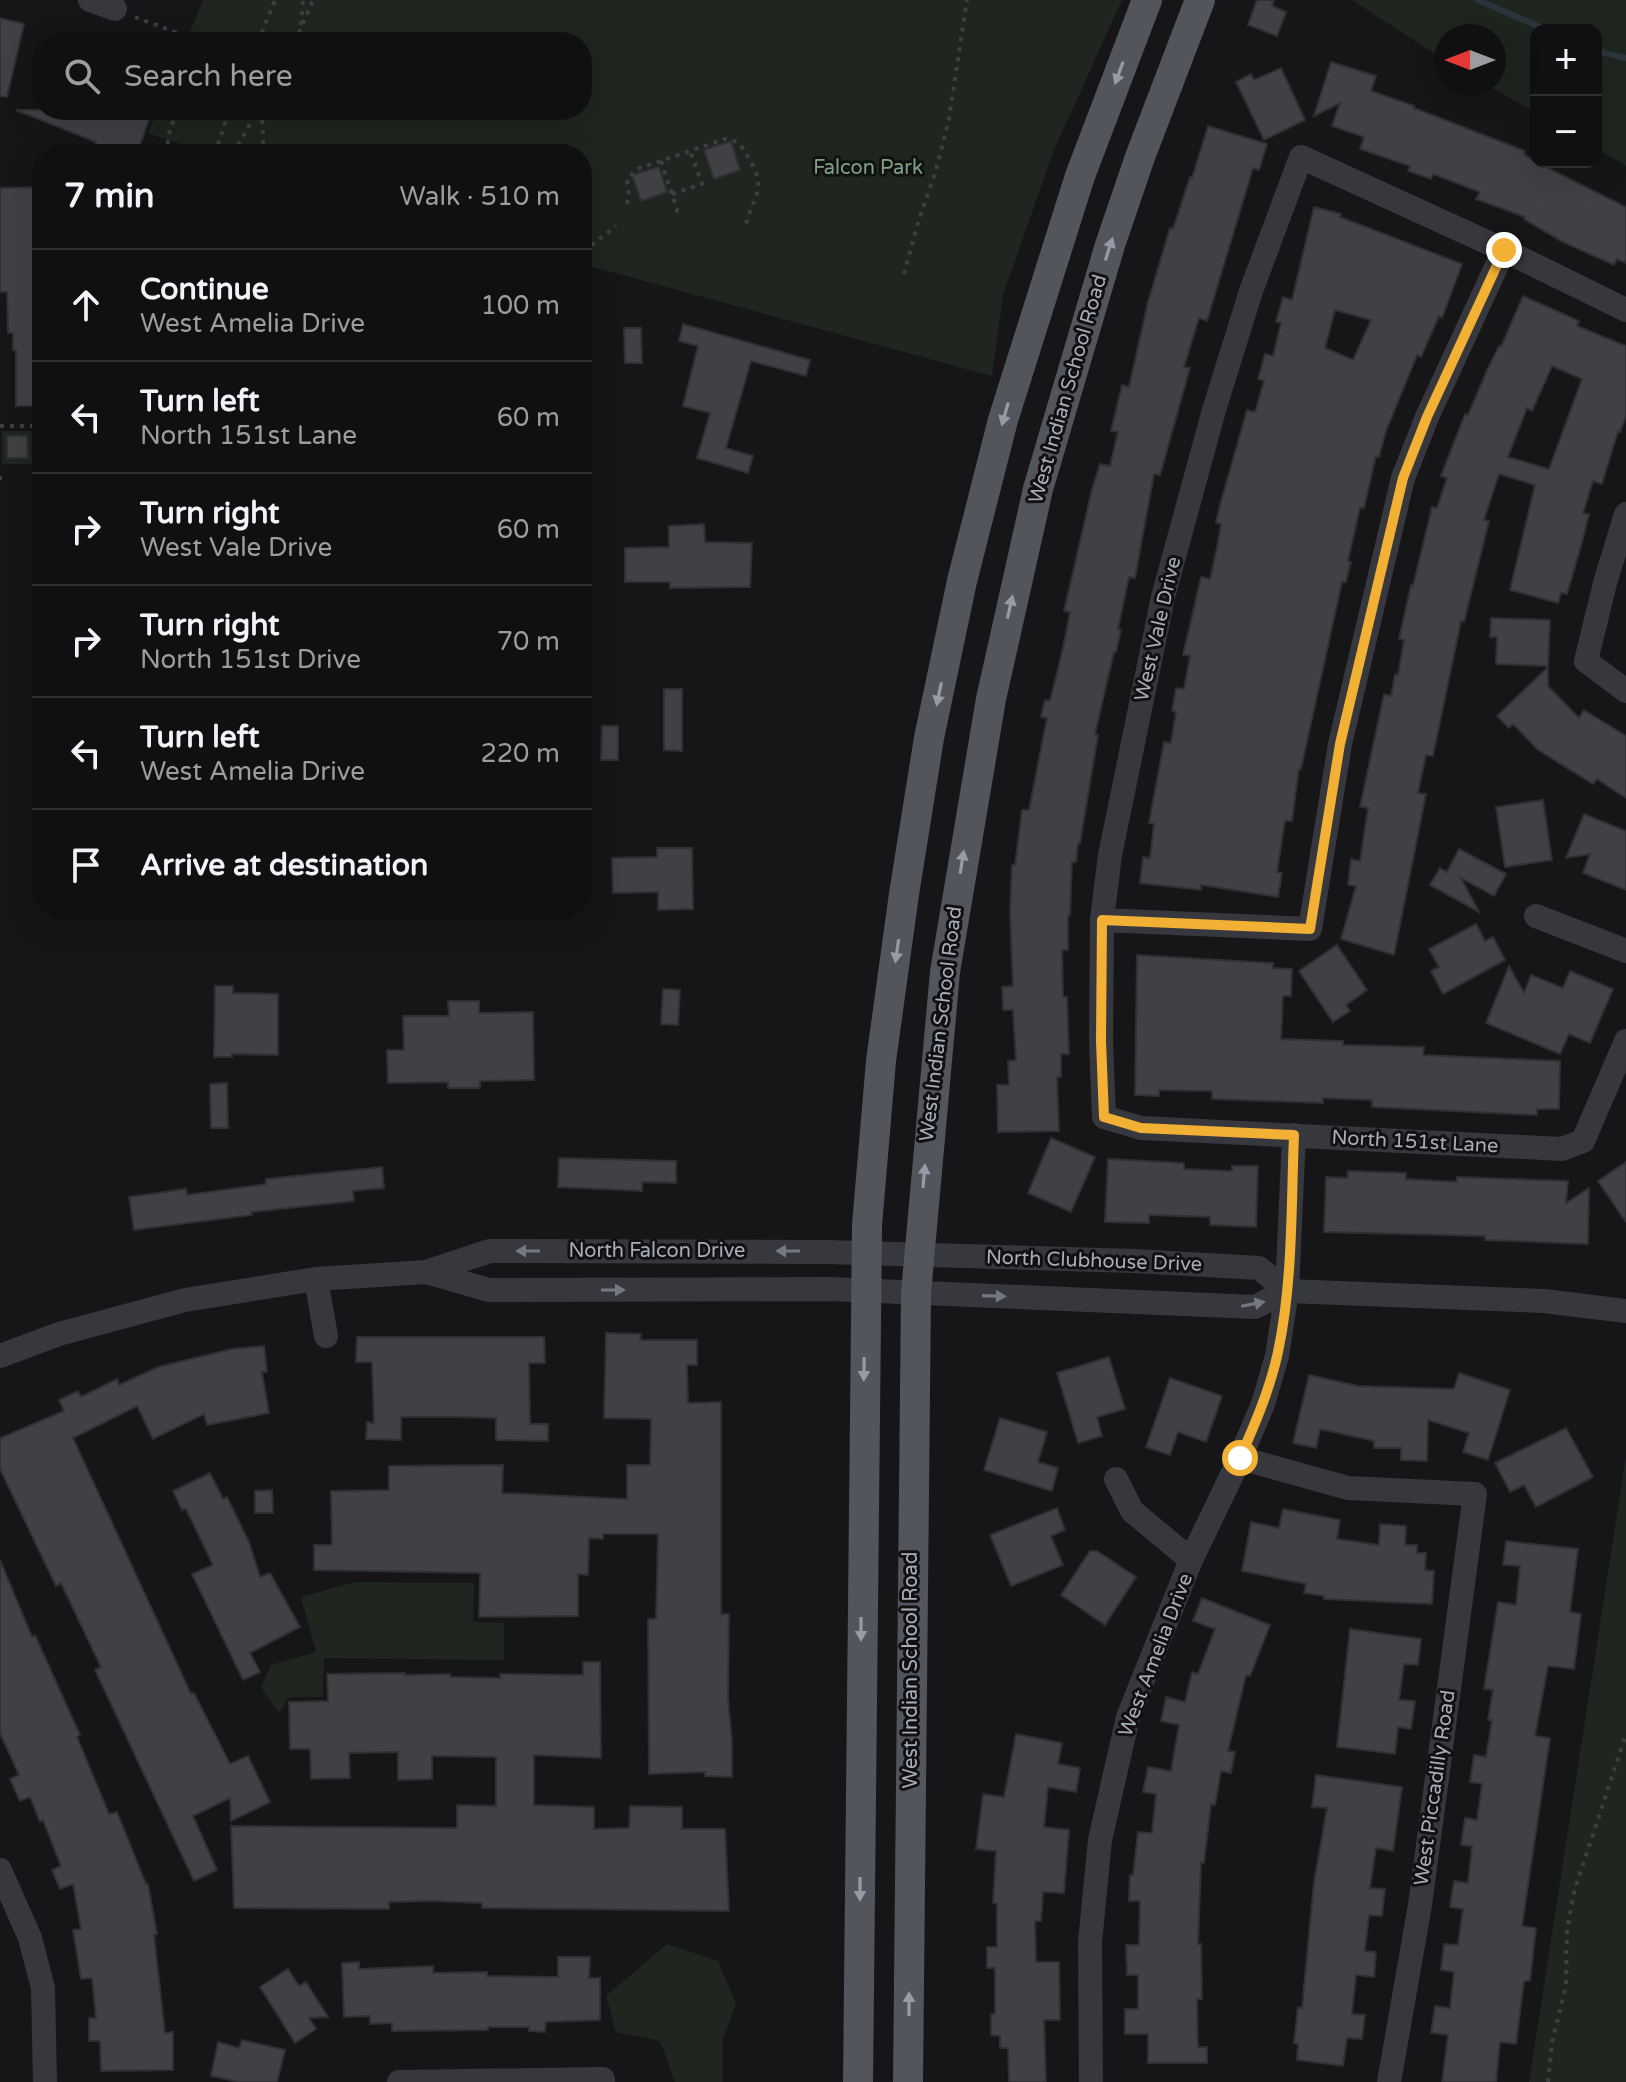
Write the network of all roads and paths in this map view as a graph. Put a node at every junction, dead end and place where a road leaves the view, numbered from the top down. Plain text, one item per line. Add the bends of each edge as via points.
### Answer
1 (90, 0) edge
2 (275, 0) edge
3 (303, 0) edge
4 (313, 0) edge
5 (967, 0) edge
6 (1147, 0) edge
7 (1200, 0) edge
8 (115, 9) joint
9 (301, 27) junction
10 (175, 32) edge
11 (262, 32) edge
12 (299, 32) edge
13 (174, 120) edge
14 (226, 120) edge
15 (252, 120) edge
16 (262, 120) edge
17 (168, 144) edge
18 (218, 144) edge
19 (239, 144) edge
20 (264, 144) edge
21 (690, 151) junction
22 (661, 161) junction
23 (672, 194) junction
24 (627, 204) dead end
25 (677, 218) dead end
26 (616, 226) dead end
27 (745, 229) dead end
28 (592, 245) edge
29 (1504, 250) junction
30 (904, 274) dead end
31 (1626, 310) edge
32 (0, 426) edge
33 (32, 426) edge
34 (0, 476) edge
35 (0, 484) edge
36 (1626, 514) edge
37 (1626, 691) edge
38 (1536, 916) dead end
39 (1102, 920) junction
40 (1626, 951) edge
41 (1626, 1041) edge
42 (1104, 1117) joint
43 (1294, 1135) junction
44 (892, 1254) junction
45 (1099, 1260) junction
46 (426, 1272) junction
47 (316, 1279) junction
48 (1287, 1291) junction
49 (890, 1292) junction
50 (1097, 1299) junction
51 (1626, 1311) edge
52 (326, 1336) dead end
53 (0, 1356) edge
54 (1240, 1458) junction
55 (1116, 1479) dead end
56 (1191, 1560) junction
57 (1626, 1734) edge
58 (0, 1870) edge
59 (603, 2081) edge
60 (45, 2082) edge
61 (399, 2082) edge
62 (858, 2082) edge
63 (908, 2082) edge
64 (1091, 2082) edge
65 (1389, 2082) edge
66 (1548, 2082) edge

1 - 8 street
2 - 11 path
3 - 9 path
4 - 9 path
5 - 30 path via 949,119
6 -> 44 main road, West Indian School Road via 1080,176 1003,420 929,738 881,1061
44 -> 7 main road, West Indian School Road via 1007,616 1038,489 1110,245
8 - 10 path
9 - 12 path
13 - 17 path
14 - 18 path
15 - 19 path
16 - 20 path
21 - 22 path
21 - 23 path via 702,184
21 - 27 path via 725,139 740,143 760,182
22 - 23 path
22 - 24 path via 631,174
23 - 25 path
26 - 28 path
29 - 31 street
29 - 39 street via 1403,478 1340,744 1310,929
29 - 39 street, West Vale Drive via 1301,157 1227,366 1163,597 1110,855
32 - 33 path
34 - 35 path
36 - 37 street via 1586,661
38 - 40 street
39 - 42 street, West Vale Drive
41 - 43 street, North 151st Lane via 1583,1141 1562,1149
42 - 43 street, North 151st Lane via 1141,1128
43 - 48 street, West Amelia Drive
44 - 45 street, North Clubhouse Drive
44 -> 46 street, North Falcon Drive via 490,1251
44 - 49 main road, West Indian School Road
44 - 49 main road, West Indian School Road
45 - 48 street, North Clubhouse Drive via 1259,1268
45 - 50 street
46 - 47 street, North Falcon Drive
46 -> 49 street, North Falcon Drive via 489,1290
47 - 52 street
47 - 53 street, North Falcon Drive via 185,1300
50 -> 48 street, North Clubhouse Drive via 1255,1307
48 - 51 street, North Clubhouse Drive via 1544,1301
48 - 54 street, West Amelia Drive via 1277,1356
49 -> 50 street, North Clubhouse Drive
49 -> 62 main road, West Indian School Road
63 -> 49 main road, West Indian School Road
54 - 56 street, West Amelia Drive
54 - 65 street, West Piccadilly Road via 1348,1488 1475,1494 1420,1905
55 - 56 street, West Amelia Drive via 1132,1511
56 - 64 street, West Amelia Drive via 1128,1717 1100,1840 1090,1942
57 - 66 path via 1574,1892 1566,1986
58 - 60 street via 30,1938 43,1988
59 - 61 street

